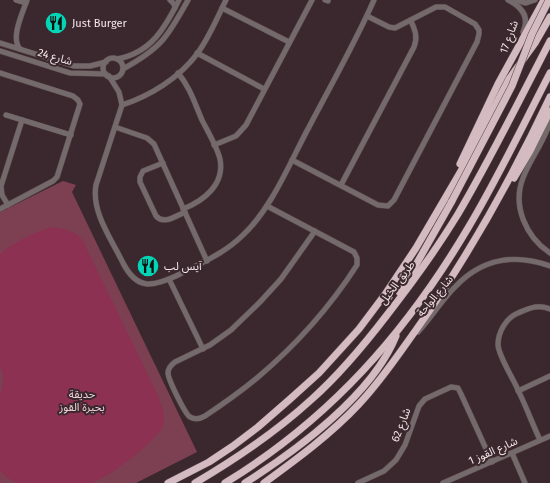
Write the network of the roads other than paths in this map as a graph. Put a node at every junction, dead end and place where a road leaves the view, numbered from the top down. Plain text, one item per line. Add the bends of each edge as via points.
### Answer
1 (16, 0) edge
2 (170, 0) edge
3 (179, 0) edge
4 (188, 0) edge
5 (226, 0) edge
6 (312, 0) edge
7 (374, 0) edge
8 (508, 0) edge
9 (515, 0) edge
10 (535, 0) edge
11 (544, 0) edge
12 (549, 0) edge
13 (26, 2) edge
14 (175, 8) junction
15 (222, 8) junction
16 (367, 16) junction
17 (550, 17) edge
18 (411, 20) junction
19 (16, 35) junction
20 (550, 41) edge
21 (289, 42) junction
22 (3, 44) edge
23 (20, 49) junction
24 (0, 51) edge
25 (197, 53) junction
26 (117, 59) junction
27 (106, 62) junction
28 (509, 65) junction
29 (122, 72) junction
30 (0, 73) edge
31 (178, 73) junction
32 (550, 73) edge
33 (107, 75) junction
34 (264, 89) junction
35 (119, 92) junction
36 (550, 97) edge
37 (122, 104) junction
38 (550, 111) edge
39 (6, 115) dead end
40 (22, 120) junction
41 (550, 122) edge
42 (115, 127) junction
43 (71, 135) junction
44 (214, 145) junction
45 (292, 160) junction
46 (163, 163) junction
47 (3, 171) edge
48 (341, 185) junction
49 (450, 190) junction
50 (495, 203) junction
51 (8, 205) junction
52 (267, 206) junction
53 (0, 209) edge
54 (184, 211) junction
55 (315, 231) junction
56 (550, 253) edge
57 (206, 261) junction
58 (550, 266) edge
59 (169, 279) junction
60 (394, 306) junction
61 (550, 309) edge
62 (398, 329) junction
63 (408, 341) junction
64 (203, 348) junction
65 (550, 376) edge
66 (518, 391) junction
67 (550, 436) edge
68 (540, 440) junction
69 (512, 453) junction
70 (492, 462) junction
71 (168, 483) edge
72 (195, 483) edge
73 (226, 483) edge
74 (245, 483) edge
75 (264, 483) edge
76 (358, 483) edge
77 (444, 483) edge
78 (525, 483) edge

1 - 13 street
2 - 14 street
3 - 14 street
4 - 29 street via 159,46
5 - 15 street
6 - 21 street
7 - 16 street
8 - 28 street, 17 شارع via 522,10 526,23
9 - 10 street via 526,3
11 - 28 highway
12 - 60 highway, bridge via 532,34 512,86
13 - 19 street
14 - 26 street via 160,33 147,47 135,54
15 - 21 street
15 - 25 street
16 - 18 street via 392,28
16 - 45 street
17 - 49 highway via 509,79
18 - 48 street via 416,32 414,47
18 - 48 street via 443,6 475,24 479,30 478,38 393,202 388,206 380,206
19 - 22 street via 13,40
19 - 23 street via 16,44
20 - 60 highway, طريق الخيل via 458,213 429,259
21 - 34 street
22 - 23 street, شارع 24
23 - 27 street, شارع 24 via 74,66
24 - 33 street, شارع 24 via 70,73
25 - 31 street
25 - 34 street
26 - 27 street via 111,58
26 - 29 street via 121,62
27 - 33 street via 104,69
28 - 49 highway via 470,141
29 - 33 street via 115,77
29 - 35 street
30 - 43 street via 77,98 80,106
31 - 37 street via 148,94
31 - 44 street via 187,85
32 - 62 highway via 466,233 430,288
33 - 35 street
34 - 44 street via 242,130
35 - 37 street
36 - 50 highway
37 - 42 street
38 - 50 highway via 523,163
39 - 40 street
40 - 43 street
40 - 47 street
41 - 56 street via 524,176 520,200 523,219 530,234 536,243
42 - 46 street via 151,140
42 - 59 street via 96,184 97,210 134,278 150,284
43 - 51 street via 59,175 55,180
44 - 54 street via 220,159 217,181 204,198
45 - 48 street
45 - 52 street
46 - 54 street
46 - 54 street via 143,171 140,182 159,219 167,220
47 - 51 street via 1,189
49 - 71 highway via 386,293 319,373 274,414 233,446
50 - 63 highway via 457,271
51 - 53 street
52 - 55 street
52 - 57 street via 242,236
54 - 57 street
55 - 64 street via 288,271 260,302 224,335
55 - 64 street via 354,252 357,258 355,268 316,319 276,361 230,399 202,418 194,419 186,412 168,373 175,362
57 - 59 street
58 - 63 street, شارع الواحة via 514,259 478,268 455,287
59 - 64 street
60 - 72 highway, طريق الخيل via 346,364 301,409 263,439
61 - 66 street via 538,306 515,315 507,321 501,334 498,343 500,352
62 - 73 highway via 361,374 324,410 284,443
62 - 74 highway via 387,355 356,394 321,427
63 - 75 highway via 379,381 351,412
65 - 66 street
66 - 68 street
67 - 68 street, شارع القوز 1
68 - 69 street, شارع القوز 1
69 - 70 street, شارع القوز 1
69 - 78 street
70 - 76 street, شارع 62 via 458,388 451,387 428,396 422,402 402,450 392,464 379,474
70 - 77 street, شارع القوز 1

